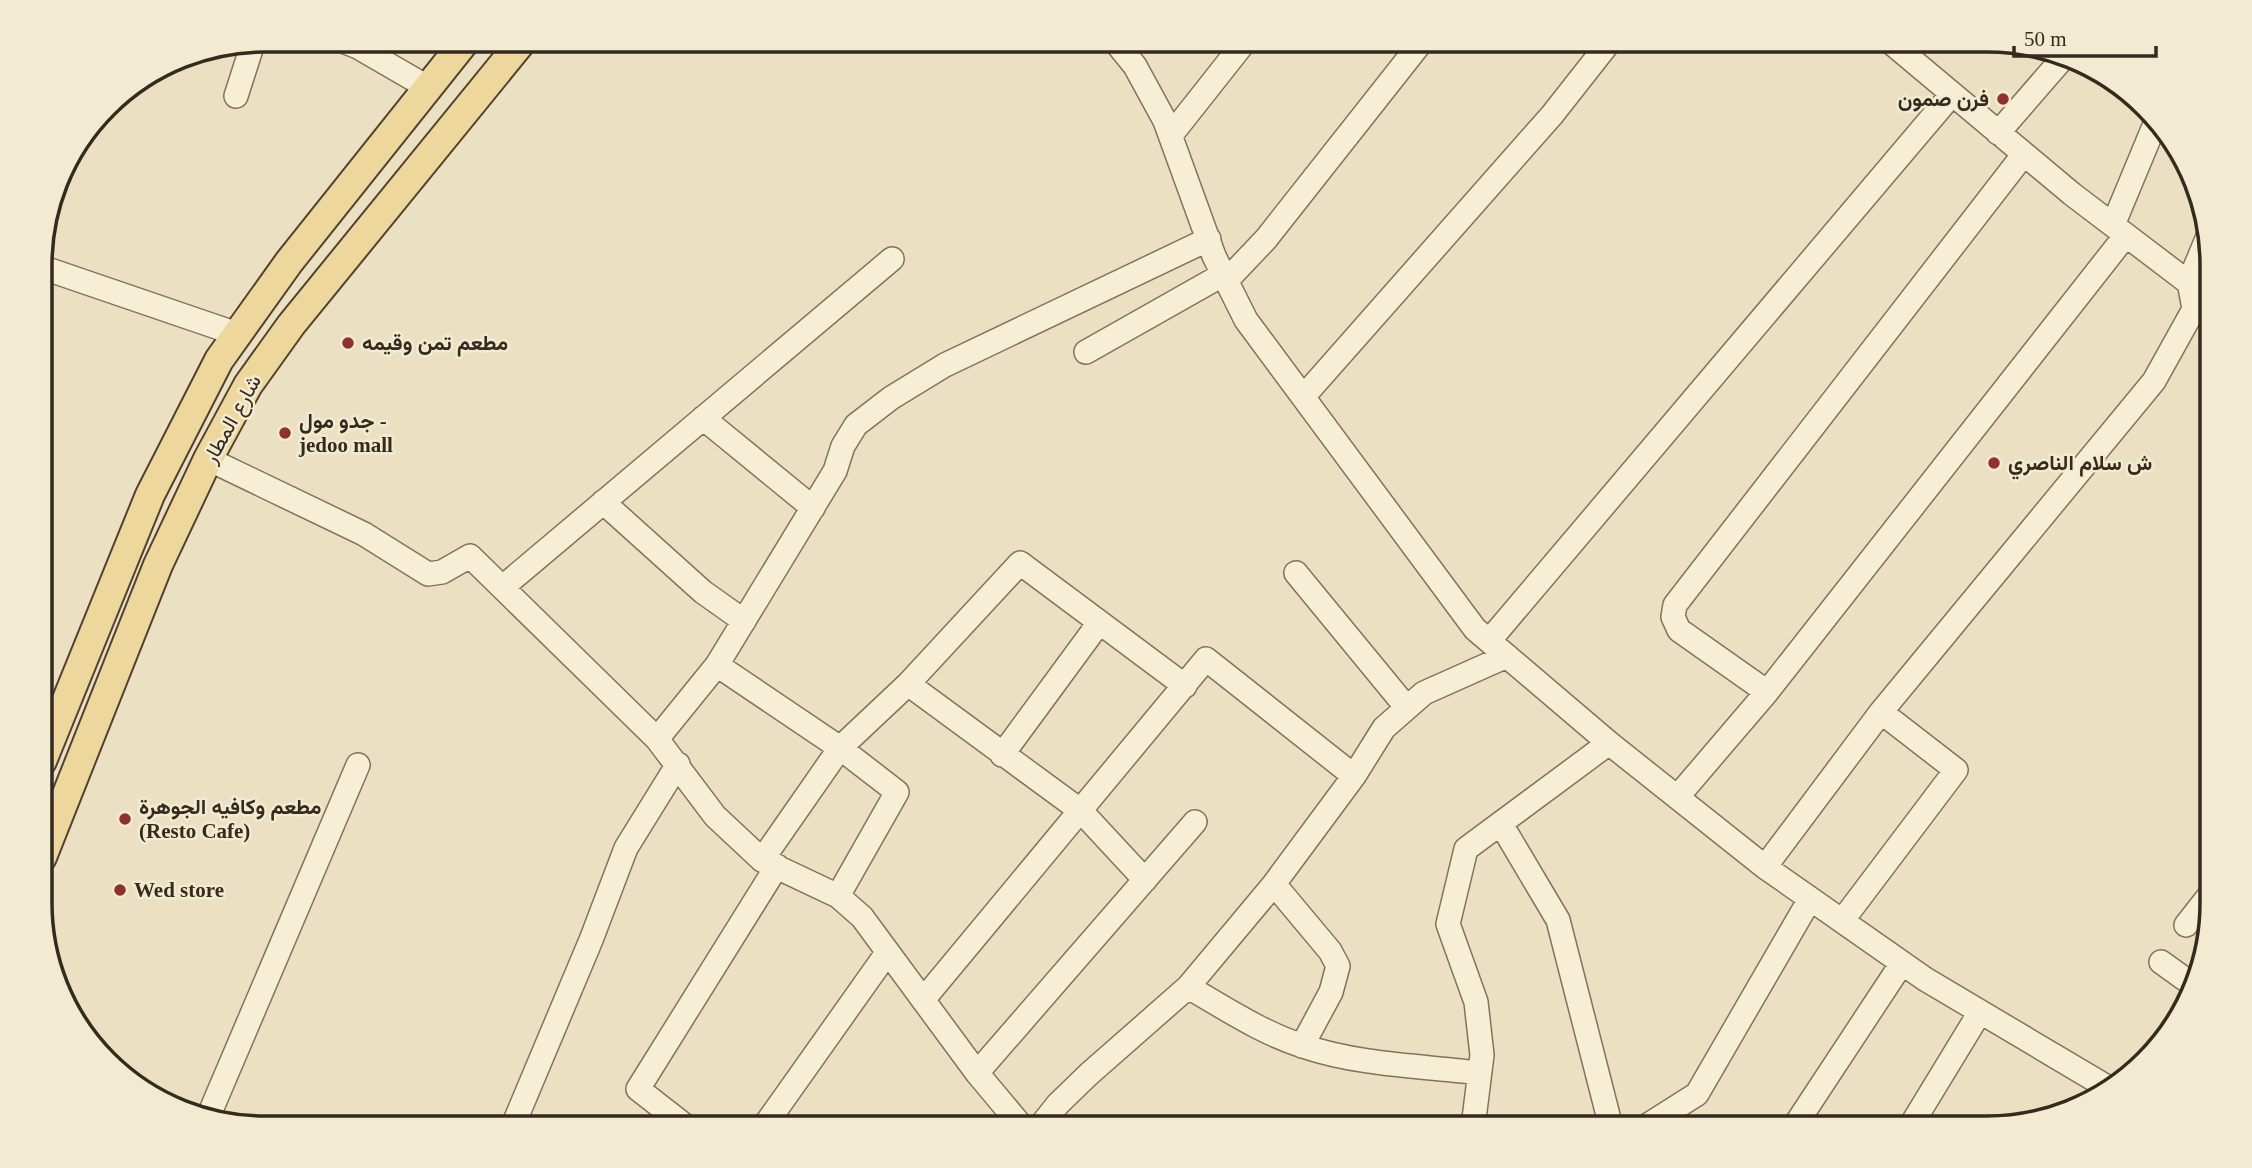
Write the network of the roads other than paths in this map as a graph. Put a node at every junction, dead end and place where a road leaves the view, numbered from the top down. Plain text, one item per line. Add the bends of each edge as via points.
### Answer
1 (367, 52) edge
2 (456, 52) edge
3 (513, 52) edge
4 (1124, 52) edge
5 (1237, 52) edge
6 (1414, 52) edge
7 (1602, 52) edge
8 (1907, 52) edge
9 (250, 53) edge
10 (2057, 65) edge
11 (427, 87) junction
12 (1952, 94) junction
13 (236, 96) dead end
14 (1998, 132) junction
15 (2152, 132) edge
16 (1171, 135) junction
17 (2024, 154) junction
18 (330, 211) junction
19 (2120, 230) junction
20 (363, 236) junction
21 (1209, 239) junction
22 (2199, 257) edge
23 (892, 258) dead end
24 (289, 262) junction
25 (53, 271) edge
26 (1226, 277) junction
27 (2189, 282) junction
28 (322, 286) junction
29 (2200, 291) edge
30 (237, 334) junction
31 (1086, 352) dead end
32 (1304, 396) junction
33 (703, 418) junction
34 (208, 459) junction
35 (603, 502) junction
36 (813, 508) junction
37 (1296, 573) dead end
38 (504, 586) junction
39 (744, 621) junction
40 (1098, 622) junction
41 (1489, 641) junction
42 (1507, 656) junction
43 (717, 664) junction
44 (908, 684) junction
45 (1185, 685) junction
46 (1767, 692) junction
47 (1407, 708) junction
48 (1881, 712) junction
49 (52, 736) edge
50 (657, 739) junction
51 (1609, 743) junction
52 (840, 748) junction
53 (1002, 755) junction
54 (678, 764) junction
55 (358, 765) dead end
56 (1354, 776) junction
57 (1679, 795) junction
58 (1081, 811) junction
59 (1195, 822) dead end
60 (1501, 824) junction
61 (52, 832) edge
62 (770, 863) junction
63 (1765, 867) junction
64 (1145, 880) junction
65 (1274, 884) junction
66 (838, 896) junction
67 (1810, 899) junction
68 (2200, 908) edge
69 (1842, 921) junction
70 (2186, 925) dead end
71 (887, 953) junction
72 (2161, 962) dead end
73 (1902, 963) junction
74 (2185, 979) edge
75 (1188, 987) junction
76 (923, 1000) junction
77 (1980, 1012) junction
78 (1302, 1046) junction
79 (976, 1073) junction
80 (1479, 1073) junction
81 (2100, 1083) edge
82 (212, 1108) edge
83 (1474, 1115) edge
84 (1608, 1115) edge
85 (1664, 1115) edge
86 (1802, 1115) edge
87 (1917, 1115) edge
88 (519, 1116) edge
89 (672, 1116) edge
90 (772, 1116) edge
91 (1012, 1116) edge
92 (1050, 1116) edge

1 - 11 street
2 - 11 main road, شارع المطار
3 - 20 main road, شارع المطار
4 - 16 street
5 - 16 street
6 - 26 street via 1266,239
7 - 32 street via 1552,115
8 - 12 street
9 - 13 street
10 - 14 street
11 - 18 main road, شارع المطار
12 - 14 street
12 - 41 street
14 - 17 street
15 - 19 street
16 - 21 street
17 - 19 street
17 - 46 street via 1675,605 1679,629
18 - 20 main road via 339,227
18 - 24 main road, شارع المطار
19 - 27 street
19 - 46 street
20 - 28 main road, شارع المطار
21 - 26 street
21 - 36 street via 945,365 891,398 856,425
22 - 27 street
23 - 33 street
24 - 28 main road via 312,270
24 - 30 main road, شارع المطار
25 - 30 street
26 - 31 street
26 - 32 street via 1246,320
27 - 29 street
27 - 48 street via 2194,309 2154,381
28 - 34 main road, شارع المطار via 248,385
30 - 49 main road, شارع المطار via 179,433 150,495
32 - 41 street via 1475,629
33 - 35 street
33 - 36 street
34 - 38 street via 364,534 428,574 442,572 470,556
34 - 61 main road, شارع المطار via 158,565
35 - 38 street
35 - 39 street via 703,592
36 - 39 street
37 - 47 street
38 - 50 street
39 - 43 street
40 - 44 street via 1020,563
40 - 45 street
40 - 53 street
41 - 42 street
42 - 47 street via 1424,693
42 - 51 street
43 - 50 street
43 - 52 street
44 - 52 street
44 - 53 street
45 - 56 street via 1206,659
45 - 58 street
46 - 57 street
47 - 56 street via 1384,728
48 - 63 street
48 - 69 street via 1956,770
50 - 54 street
51 - 57 street
51 - 60 street
52 - 62 street
52 - 66 street via 897,792
53 - 58 street
54 - 62 street via 715,816
54 - 88 street via 626,848
55 - 82 street
56 - 65 street
57 - 63 street
58 - 64 street
58 - 76 street
59 - 64 street
60 - 80 street via 1466,849 1448,924 1476,1002 1482,1055
60 - 84 street via 1558,920
62 - 66 street
62 - 89 street via 638,1089
63 - 67 street
64 - 79 street
65 - 75 street
65 - 78 street via 1338,966 1331,992
66 - 71 street via 862,917
67 - 69 street
67 - 85 street via 1697,1094
68 - 70 street
69 - 73 street
71 - 76 street
71 - 90 street
72 - 74 street
73 - 77 street
73 - 86 street
75 - 78 street via 1257,1027
75 - 92 street via 1088,1074
76 - 79 street
77 - 81 street
77 - 87 street
78 - 80 street via 1352,1058
79 - 91 street
80 - 83 street

